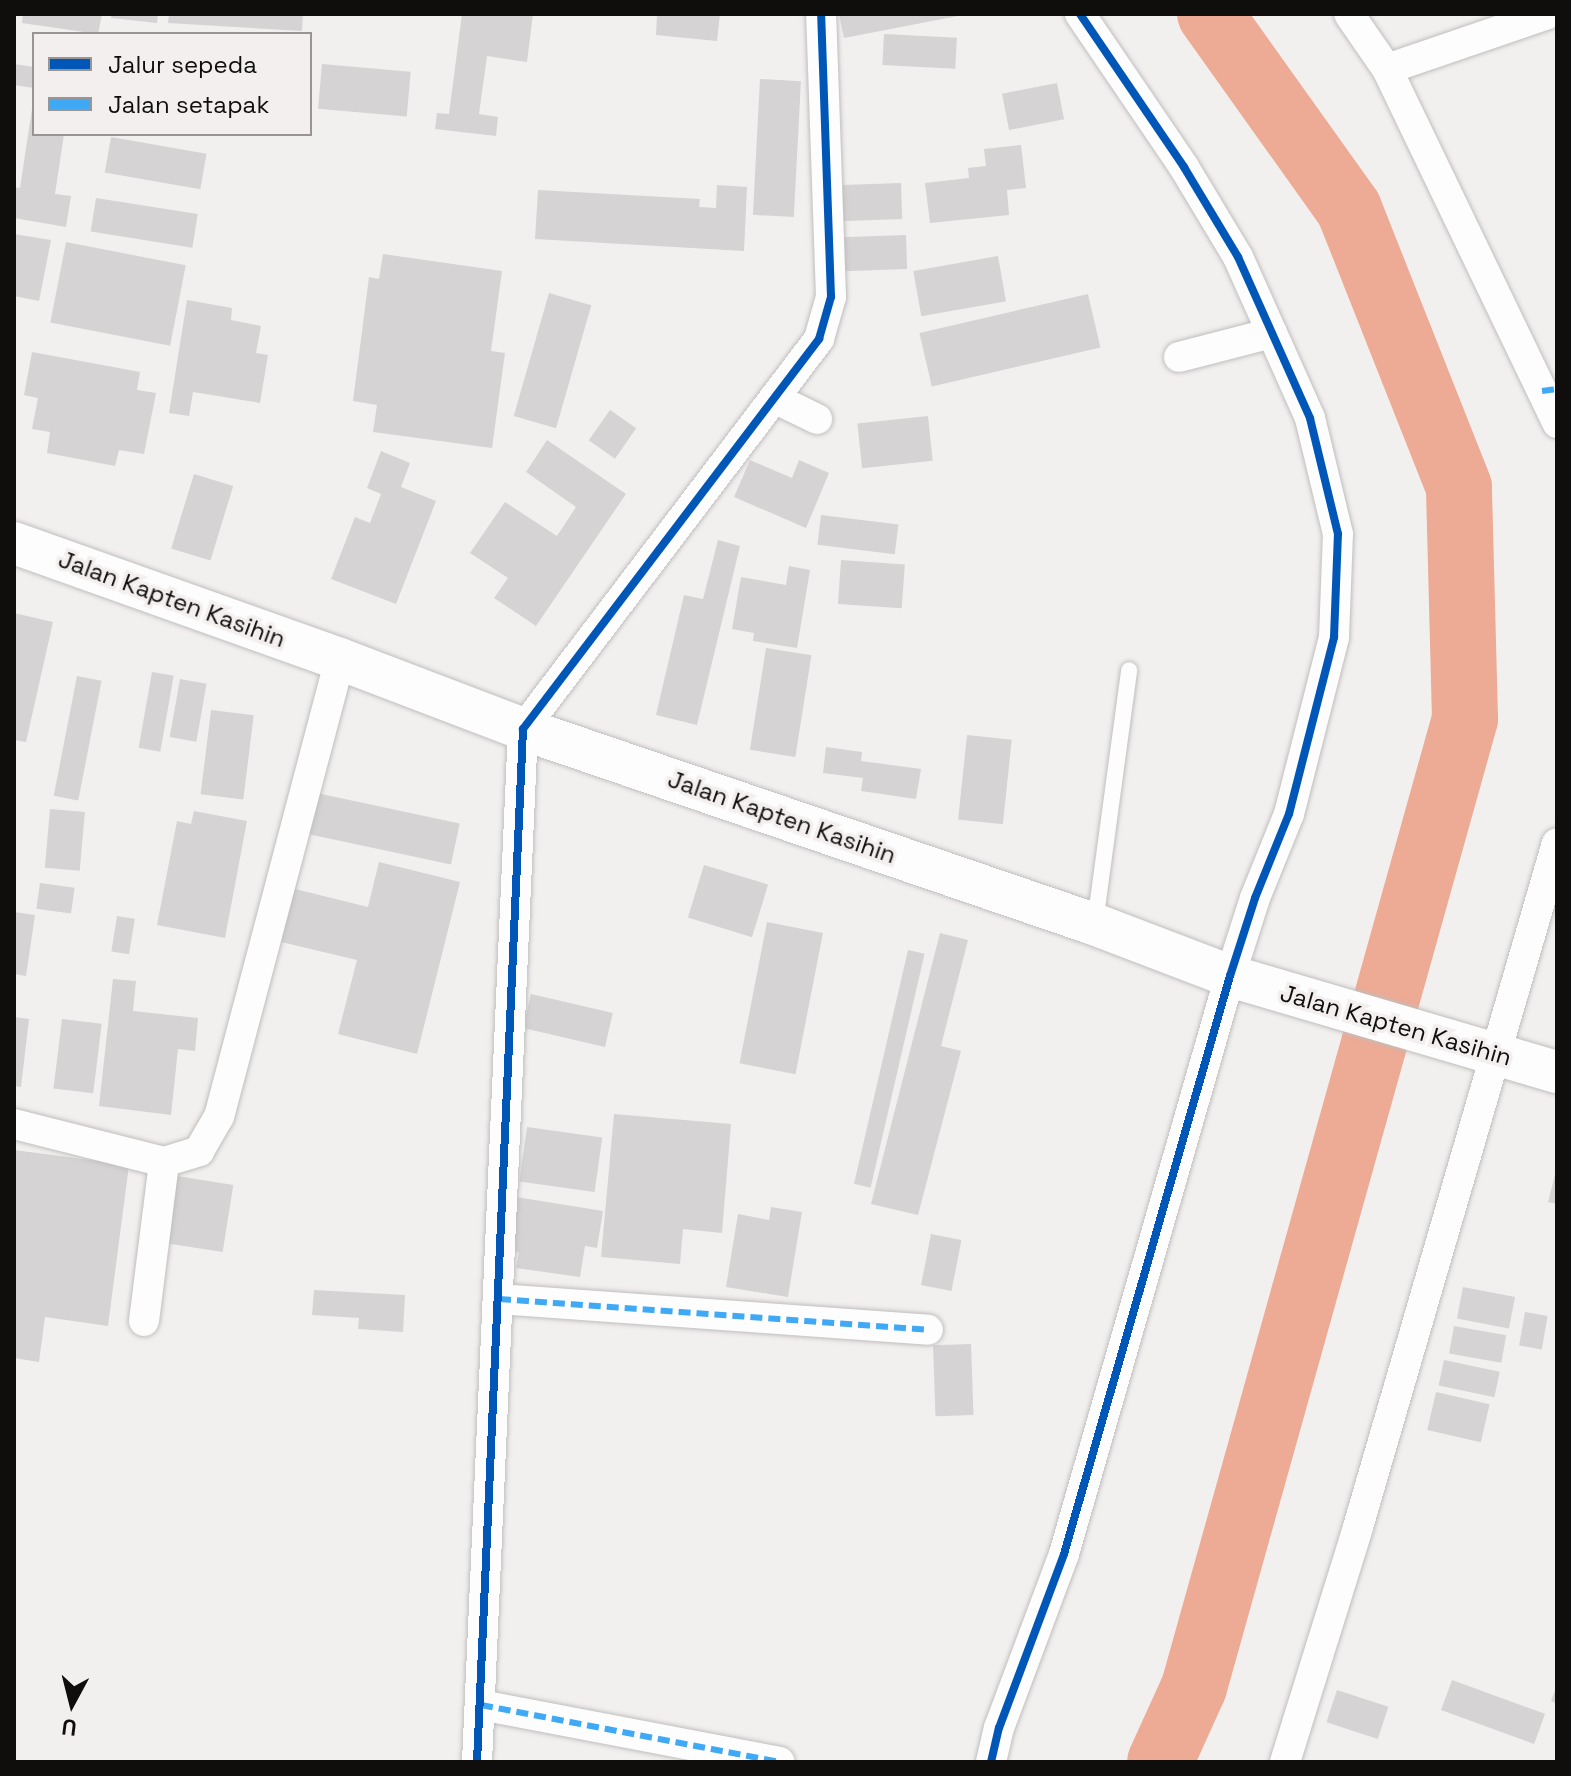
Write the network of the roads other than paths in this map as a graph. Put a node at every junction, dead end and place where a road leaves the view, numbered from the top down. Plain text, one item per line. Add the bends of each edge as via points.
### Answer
1 (821, 14) edge
2 (1080, 14) edge
3 (1349, 14) edge
4 (1548, 14) edge
5 (1387, 69) junction
6 (1272, 333) junction
7 (1179, 357) dead end
8 (1549, 390) edge
9 (774, 398) junction
10 (817, 419) dead end
11 (1557, 423) edge
12 (14, 543) edge
13 (340, 659) junction
14 (1129, 670) dead end
15 (523, 729) junction
16 (1557, 843) edge
17 (1094, 924) junction
18 (1237, 978) junction
19 (1479, 1050) junction
20 (1557, 1072) edge
21 (14, 1124) edge
22 (164, 1162) junction
23 (499, 1299) junction
24 (144, 1321) dead end
25 (928, 1330) dead end
26 (481, 1705) junction
27 (477, 1762) edge
28 (780, 1762) edge
29 (991, 1762) edge
30 (1285, 1762) edge

1 - 9 street via 831,297 819,339
2 - 6 street via 1184,167 1238,257
3 - 5 street
4 - 5 street
5 - 8 street
6 - 7 street
6 - 18 street via 1310,418 1338,534 1334,637 1289,814 1255,898
8 - 11 street
9 - 10 street
9 - 15 street
12 - 13 main road, Jalan Kapten Kasihin
13 - 15 main road, Jalan Kapten Kasihin
13 - 22 street via 219,1117 199,1151
14 - 17 lane
15 - 17 main road, Jalan Kapten Kasihin
15 - 23 street
16 - 19 street
17 - 18 main road, Jalan Kapten Kasihin
18 - 19 main road, Jalan Kapten Kasihin
18 - 29 street via 1064,1554
19 - 20 main road, Jalan Kapten Kasihin
19 - 30 street via 1358,1527
21 - 22 street
22 - 24 street
23 - 25 street
23 - 26 street
26 - 27 street
26 - 28 street

